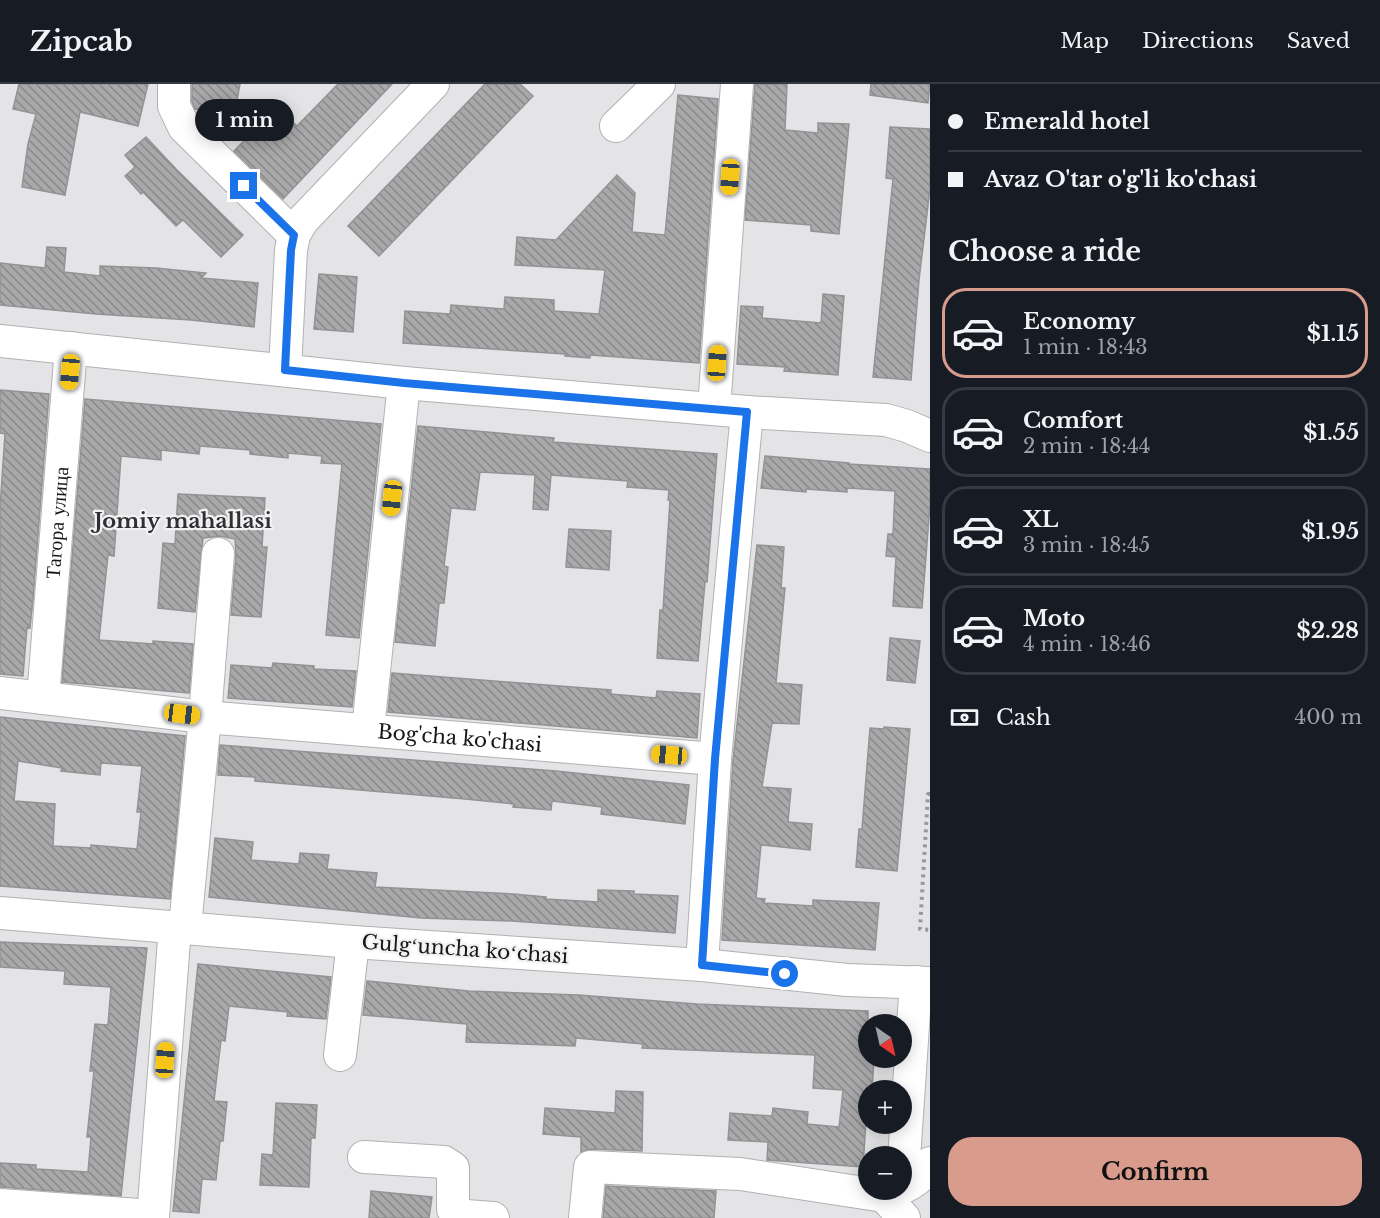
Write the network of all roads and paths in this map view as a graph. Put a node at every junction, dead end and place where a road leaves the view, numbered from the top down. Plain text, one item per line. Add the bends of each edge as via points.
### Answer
1 (174, 84) edge
2 (433, 84) edge
3 (659, 84) edge
4 (737, 84) edge
5 (616, 126) dead end
6 (294, 235) junction
7 (0, 341) edge
8 (71, 348) junction
9 (285, 370) junction
10 (404, 383) junction
11 (930, 408) edge
12 (714, 409) junction
13 (747, 412) junction
14 (886, 420) junction
15 (930, 436) edge
16 (218, 554) dead end
17 (0, 693) edge
18 (43, 698) junction
19 (205, 717) junction
20 (368, 729) junction
21 (715, 759) junction
22 (930, 794) edge
23 (0, 913) edge
24 (180, 927) junction
25 (930, 930) edge
26 (353, 942) junction
27 (702, 965) junction
28 (923, 982) edge
29 (340, 1055) dead end
30 (900, 1146) edge
31 (364, 1156) dead end
32 (930, 1163) edge
33 (912, 1183) edge
34 (858, 1193) edge
35 (0, 1205) edge
36 (153, 1217) edge
37 (493, 1218) edge
38 (585, 1218) edge

1 - 6 street via 174,106 184,127
2 - 6 street via 302,221
3 - 5 street
4 - 12 street
6 - 9 street
7 - 8 street
8 - 9 street
8 - 18 street, Тагора улица
9 - 10 street
10 - 12 street
10 - 20 street
11 - 14 street
12 - 13 street
13 - 14 street
13 - 21 street
14 - 15 street
16 - 19 street
17 - 18 street, Bog'cha ko'chasi
18 - 19 street, Bog'cha ko'chasi
19 - 20 street, Bog'cha ko'chasi
19 - 24 street
20 - 21 street, Bog'cha ko'chasi
21 - 27 street
22 - 25 path via 920,929
23 - 24 street, Gulgʻuncha koʻchasi
24 - 26 street, Gulgʻuncha koʻchasi
24 - 36 street
26 - 27 street, Gulgʻuncha koʻchasi
26 - 29 street
27 - 28 street, Gulgʻuncha koʻchasi via 847,980
28 - 30 street
31 - 37 street via 444,1162 453,1168 453,1209 466,1216
32 - 33 street
34 - 38 street via 740,1174 590,1167
35 - 36 street

